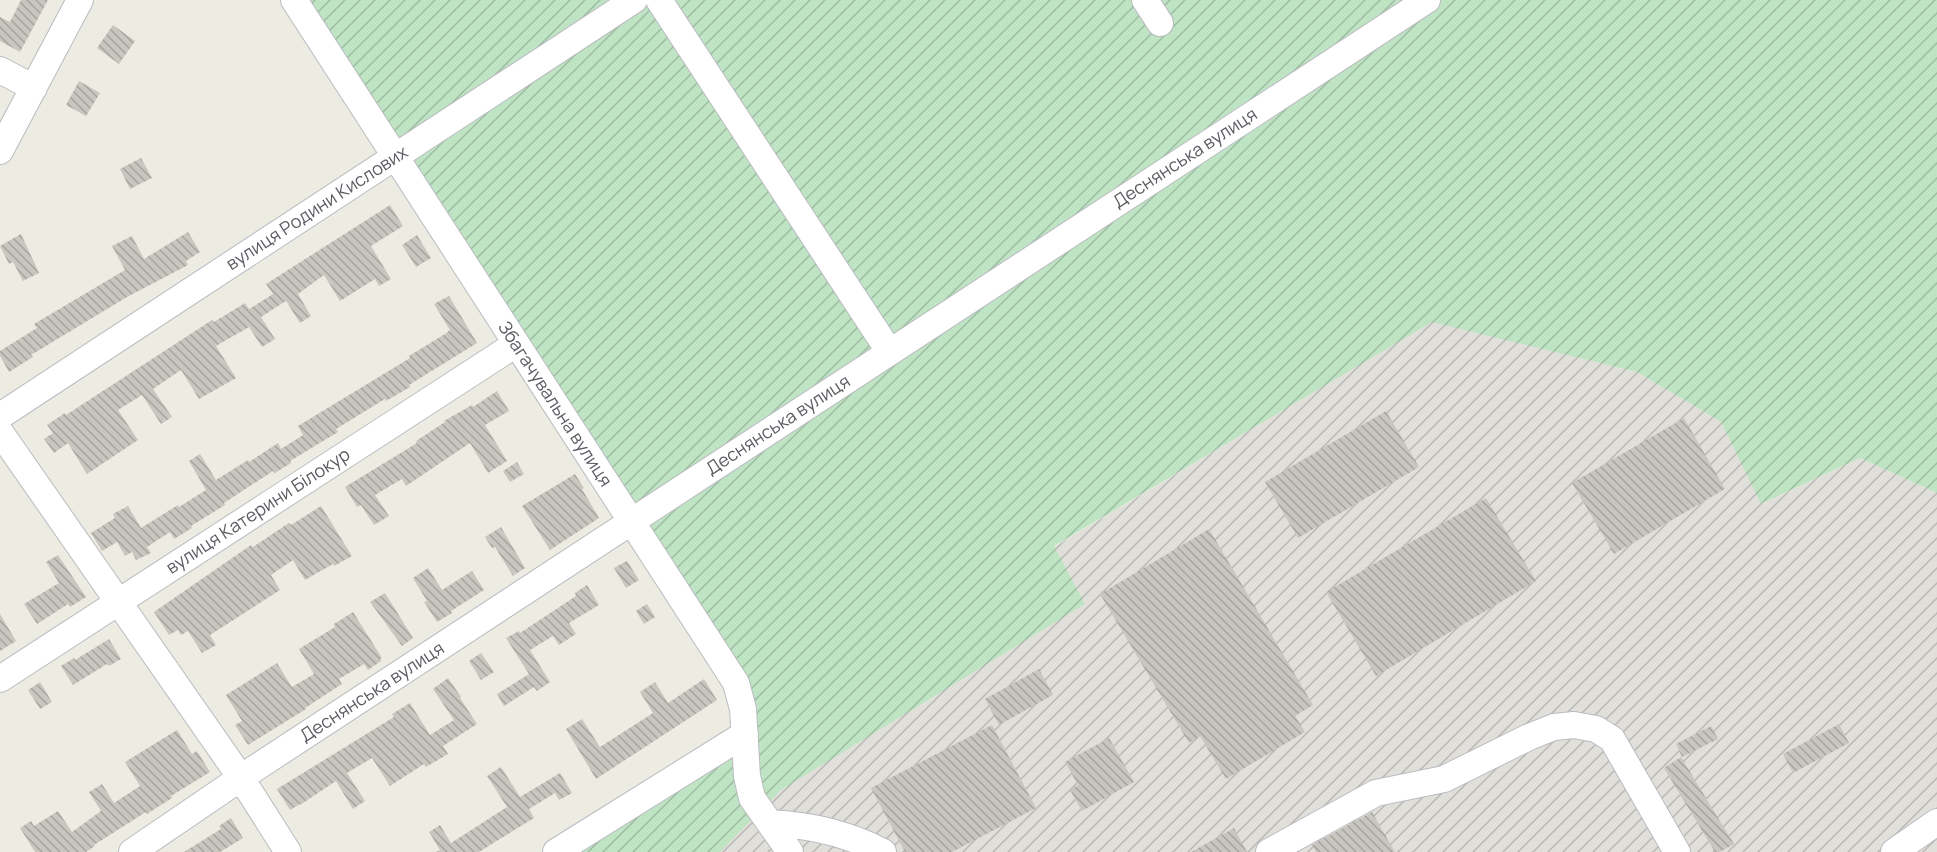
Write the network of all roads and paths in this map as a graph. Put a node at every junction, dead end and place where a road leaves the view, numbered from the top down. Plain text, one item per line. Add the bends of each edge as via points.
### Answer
1 (80, 0) edge
2 (294, 0) edge
3 (633, 0) edge
4 (659, 0) edge
5 (1145, 0) edge
6 (1427, 0) edge
7 (1160, 23) dead end
8 (0, 70) edge
9 (34, 88) junction
10 (0, 152) edge
11 (395, 156) junction
12 (516, 344) junction
13 (890, 351) junction
14 (0, 416) edge
15 (0, 432) edge
16 (631, 522) junction
17 (118, 602) junction
18 (0, 679) edge
19 (745, 734) junction
20 (241, 778) junction
21 (1937, 822) edge
22 (770, 823) junction
23 (132, 852) edge
24 (288, 852) edge
25 (556, 852) edge
26 (790, 852) edge
27 (883, 852) edge
28 (1269, 852) edge
29 (1677, 852) edge
30 (1894, 852) edge

1 - 9 street
2 - 11 street, Збагачувальна вулиця
3 - 11 street, вулиця Родини Кислових
4 - 13 street
5 - 7 street
6 - 13 street, Деснянська вулиця
8 - 9 street
9 - 10 street
11 - 12 street, Збагачувальна вулиця
11 - 14 street, вулиця Родини Кислових
12 - 16 street, Збагачувальна вулиця
12 - 17 street, вулиця Катерини Білокур
13 - 16 street, Деснянська вулиця
15 - 17 street
16 - 19 street, Збагачувальна вулиця via 736,682
16 - 20 street, Деснянська вулиця
17 - 18 street, вулиця Катерини Білокур
17 - 20 street
19 - 22 street, Збагачувальна вулиця via 752,798
19 - 25 street
20 - 23 street, Деснянська вулиця
20 - 24 street
21 - 30 street
22 - 26 street, Збагачувальна вулиця
22 - 27 street via 843,834
28 - 29 street via 1376,793 1444,779 1529,737 1574,725 1596,729 1612,739

